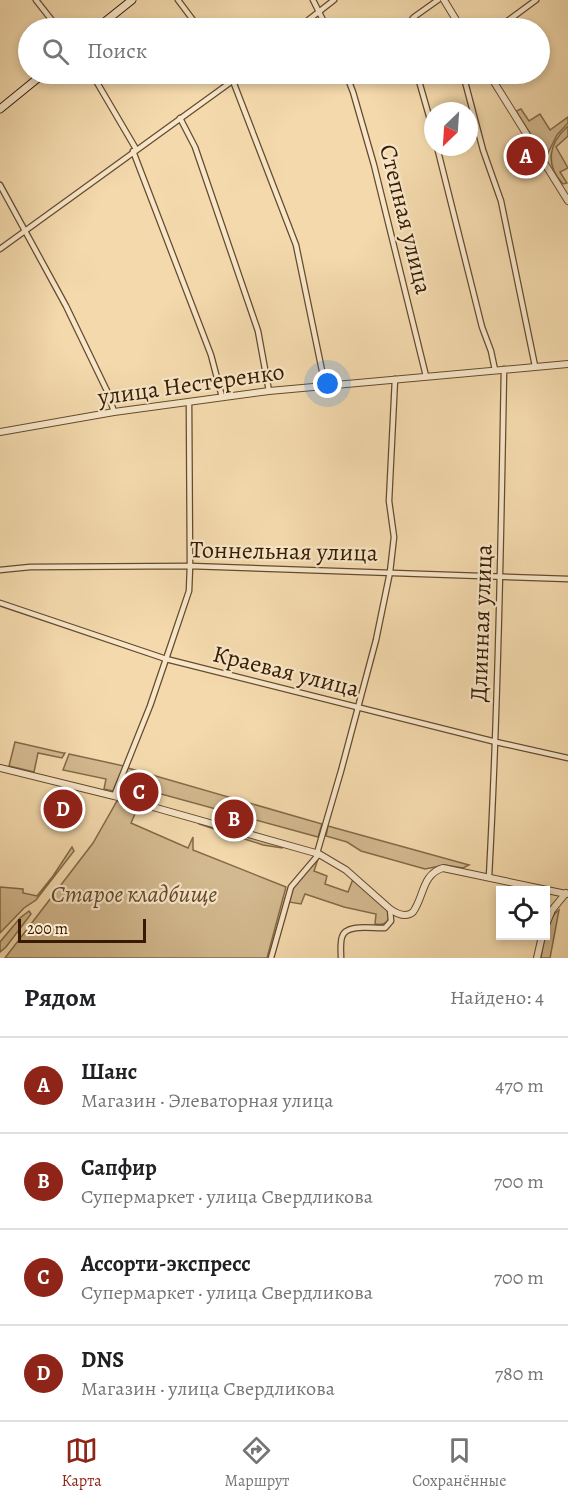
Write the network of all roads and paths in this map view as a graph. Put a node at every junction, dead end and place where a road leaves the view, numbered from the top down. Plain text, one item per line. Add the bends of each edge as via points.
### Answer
1 (36, 0) edge
2 (132, 0) edge
3 (178, 0) edge
4 (313, 0) edge
5 (334, 0) edge
6 (438, 0) edge
7 (444, 0) edge
8 (536, 0) edge
9 (320, 10) junction
10 (50, 18) edge
11 (110, 18) edge
12 (192, 18) edge
13 (310, 18) edge
14 (323, 18) edge
15 (413, 18) edge
16 (454, 18) edge
17 (512, 18) edge
18 (31, 84) edge
19 (98, 84) edge
20 (229, 84) edge
21 (234, 84) edge
22 (348, 84) edge
23 (420, 84) edge
24 (466, 84) edge
25 (495, 84) edge
26 (425, 102) edge
27 (0, 109) edge
28 (180, 118) junction
29 (134, 150) junction
30 (439, 156) edge
31 (0, 185) edge
32 (568, 201) edge
33 (27, 230) junction
34 (0, 249) edge
35 (568, 364) edge
36 (535, 366) junction
37 (504, 369) junction
38 (495, 370) junction
39 (426, 376) junction
40 (395, 379) junction
41 (326, 385) junction
42 (269, 391) junction
43 (222, 397) junction
44 (189, 402) junction
45 (114, 412) junction
46 (0, 432) edge
47 (190, 566) junction
48 (0, 570) edge
49 (390, 572) junction
50 (501, 576) junction
51 (568, 579) edge
52 (0, 603) edge
53 (166, 659) junction
54 (358, 708) junction
55 (496, 742) junction
56 (568, 758) edge
57 (0, 768) edge
58 (114, 796) junction
59 (318, 853) junction
60 (489, 877) junction
61 (567, 893) edge
62 (390, 909) junction
63 (550, 915) edge
64 (541, 940) edge
65 (271, 958) edge
66 (340, 958) edge
67 (537, 958) edge

1 - 10 street
2 - 11 main road
3 - 12 street
4 - 9 street
5 - 9 street
6 - 15 street
7 - 16 street
8 - 17 street
9 - 13 street
9 - 14 street
18 - 27 main road
19 - 29 street
20 - 28 street
21 - 41 street via 296,245
22 - 39 street, Степная улица via 369,147
23 - 26 street
24 - 36 street via 501,201
25 - 32 street
28 - 29 street
28 - 42 street via 195,147 258,332
29 - 33 street
29 - 43 street via 211,355
30 - 38 street
31 - 33 street
33 - 34 street
33 - 45 street
35 - 36 street, улица Нестеренко
36 - 37 street, улица Нестеренко
37 - 38 street, улица Нестеренко
37 - 50 street, Длинная улица
38 - 39 street, улица Нестеренко
39 - 40 street, улица Нестеренко
40 - 41 street, улица Нестеренко
40 - 49 street via 389,501 394,537
41 - 42 street, улица Нестеренко
42 - 43 street, улица Нестеренко
43 - 44 street, улица Нестеренко
44 - 45 street, улица Нестеренко
44 - 47 street
45 - 46 street, улица Нестеренко
47 - 48 street, Тоннельная улица
47 - 49 street, Тоннельная улица
47 - 53 street via 189,591
49 - 50 street, Тоннельная улица
49 - 54 street
50 - 51 street, Тоннельная улица
50 - 55 street, Длинная улица
52 - 53 street, Краевая улица
53 - 54 street, Краевая улица
53 - 58 street
54 - 55 street, Краевая улица
54 - 59 street
55 - 56 street, Краевая улица
55 - 60 street, Длинная улица
57 - 58 street
58 - 59 street
59 - 62 street via 342,867
59 - 65 street via 292,885
60 - 61 street
60 - 62 street via 439,869 428,877 412,914
61 - 63 street
62 - 66 street via 392,918 387,927 345,933
64 - 67 street

